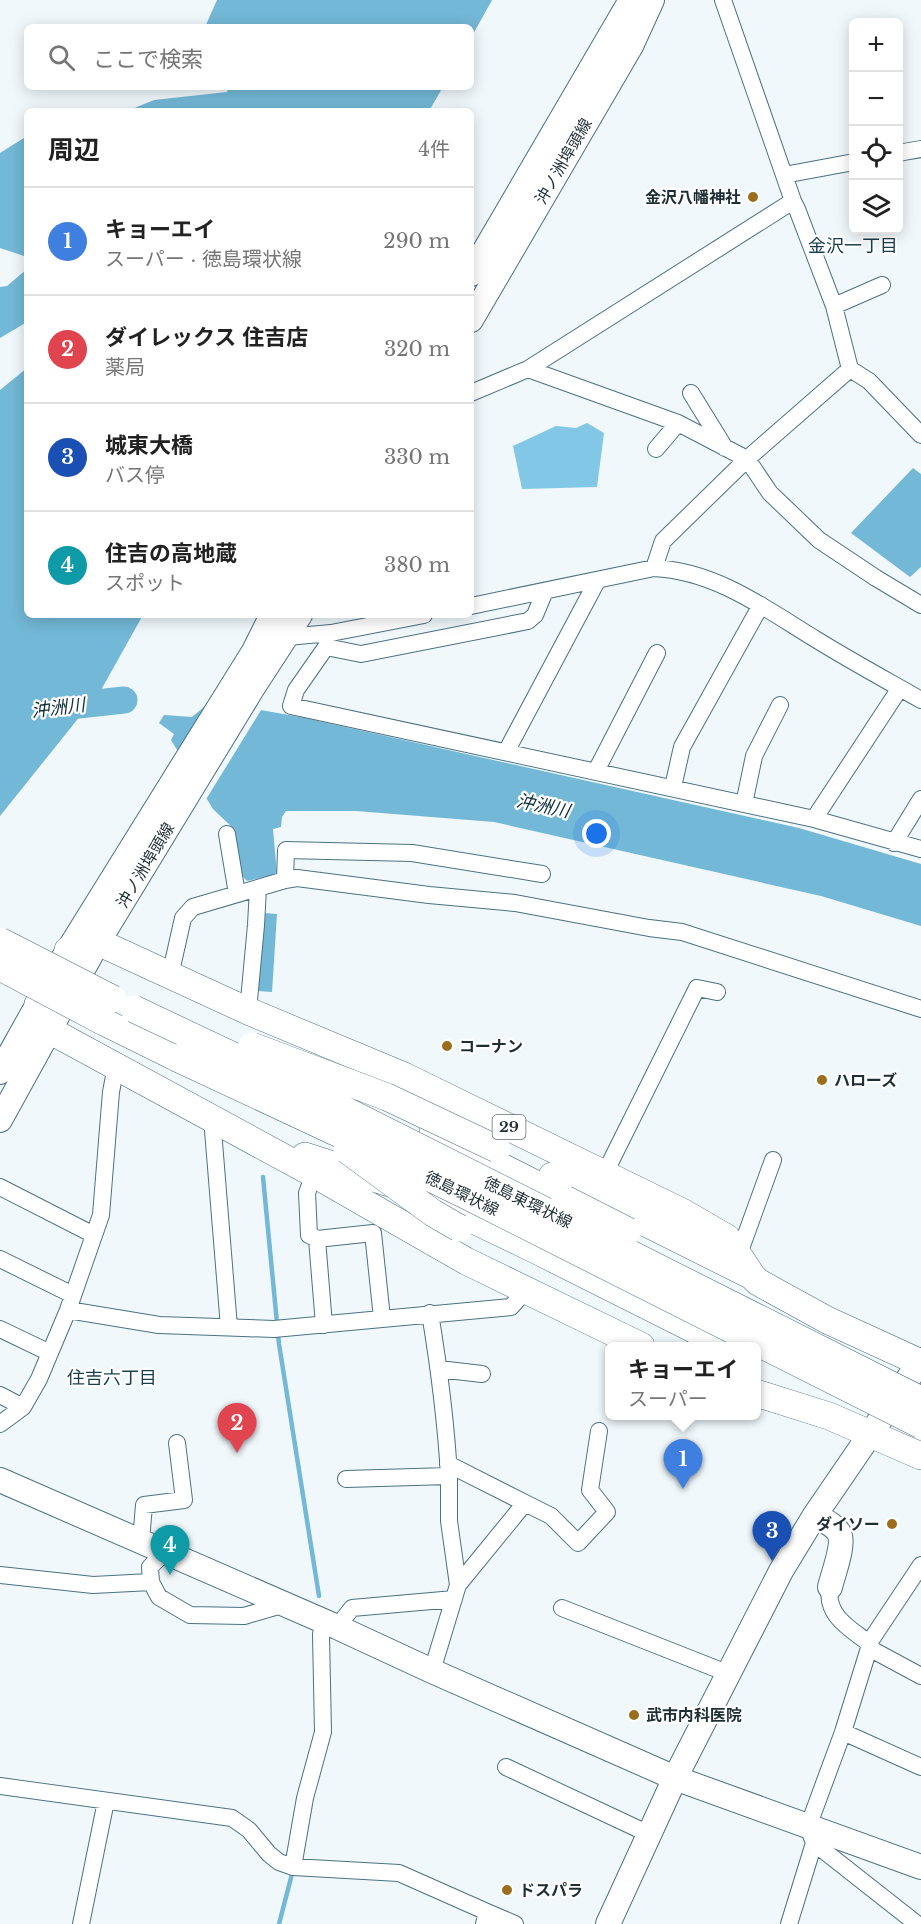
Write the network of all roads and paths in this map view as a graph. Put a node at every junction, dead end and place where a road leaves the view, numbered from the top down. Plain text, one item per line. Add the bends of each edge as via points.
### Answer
1 (631, 0) edge
2 (652, 0) edge
3 (723, 0) edge
4 (921, 149) edge
5 (903, 152) edge
6 (849, 163) edge
7 (784, 176) junction
8 (793, 201) junction
9 (474, 269) edge
10 (882, 285) dead end
11 (834, 306) junction
12 (474, 315) edge
13 (528, 369) junction
14 (850, 369) junction
15 (474, 392) edge
16 (691, 393) dead end
17 (678, 423) junction
18 (921, 435) edge
19 (725, 448) junction
20 (656, 449) dead end
21 (747, 459) junction
22 (654, 568) junction
23 (597, 580) junction
24 (545, 591) junction
25 (474, 605) edge
26 (761, 605) junction
27 (921, 605) edge
28 (270, 618) edge
29 (278, 618) edge
30 (298, 618) edge
31 (408, 618) edge
32 (287, 637) junction
33 (254, 651) junction
34 (657, 653) dead end
35 (242, 687) junction
36 (900, 688) junction
37 (921, 700) edge
38 (780, 705) dead end
39 (506, 752) junction
40 (596, 771) junction
41 (185, 780) junction
42 (673, 787) junction
43 (921, 799) edge
44 (744, 804) junction
45 (814, 819) junction
46 (227, 834) dead end
47 (894, 843) junction
48 (921, 849) edge
49 (542, 874) dead end
50 (285, 880) junction
51 (258, 888) junction
52 (237, 894) junction
53 (0, 941) edge
54 (98, 942) junction
55 (68, 950) junction
56 (0, 967) edge
57 (170, 976) junction
58 (717, 992) dead end
59 (38, 1004) junction
60 (123, 1004) junction
61 (921, 1009) edge
62 (252, 1012) junction
63 (49, 1030) junction
64 (177, 1058) junction
65 (116, 1066) junction
66 (0, 1072) edge
67 (212, 1118) junction
68 (0, 1120) edge
69 (773, 1160) dead end
70 (314, 1174) junction
71 (604, 1175) junction
72 (0, 1187) edge
73 (94, 1235) junction
74 (317, 1239) junction
75 (0, 1259) edge
76 (745, 1265) junction
77 (525, 1291) junction
78 (70, 1302) junction
79 (430, 1313) junction
80 (382, 1318) junction
81 (324, 1325) junction
82 (229, 1328) junction
83 (0, 1329) edge
84 (631, 1342) edge
85 (680, 1342) edge
86 (717, 1342) edge
87 (756, 1342) edge
88 (761, 1344) edge
89 (50, 1353) junction
90 (920, 1362) edge
91 (761, 1364) edge
92 (440, 1369) junction
93 (482, 1374) dead end
94 (761, 1382) edge
95 (0, 1395) edge
96 (761, 1395) edge
97 (921, 1395) edge
98 (921, 1400) edge
99 (23, 1407) junction
100 (829, 1416) junction
101 (0, 1424) edge
102 (921, 1425) edge
103 (599, 1431) dead end
104 (869, 1434) junction
105 (921, 1441) edge
106 (177, 1443) dead end
107 (921, 1456) edge
108 (449, 1470) junction
109 (346, 1479) dead end
110 (0, 1480) edge
111 (525, 1503) junction
112 (814, 1515) junction
113 (141, 1541) junction
114 (165, 1552) junction
115 (921, 1565) edge
116 (0, 1575) edge
117 (151, 1582) junction
118 (830, 1587) joint
119 (456, 1592) junction
120 (285, 1604) junction
121 (562, 1608) dead end
122 (330, 1624) junction
123 (869, 1646) junction
124 (432, 1671) junction
125 (727, 1673) junction
126 (921, 1676) edge
127 (843, 1732) junction
128 (506, 1767) dead end
129 (921, 1767) edge
130 (675, 1778) junction
131 (0, 1786) edge
132 (106, 1801) junction
133 (649, 1834) junction
134 (811, 1835) junction
135 (921, 1867) edge
136 (293, 1868) junction
137 (485, 1918) edge
138 (81, 1924) edge
139 (515, 1924) edge
140 (608, 1924) edge
141 (789, 1924) edge
142 (917, 1924) edge

1 - 9 street, 沖ノ洲埠頭線
2 - 12 street, 沖ノ洲埠頭線 via 631,46
3 - 7 street
4 - 5 street
6 - 7 street
7 - 8 street
8 - 11 street
8 - 13 street
10 - 11 street
11 - 14 street
13 - 15 street
13 - 17 street
14 - 18 street via 869,381
14 - 21 street
16 - 19 street
17 - 19 street
17 - 20 street
19 - 21 street
21 - 22 street via 663,541
21 - 27 street via 770,493 819,540
22 - 23 street
22 - 26 street via 704,577
23 - 24 street
23 - 39 street
24 - 25 street
24 - 39 street via 535,615 528,621 361,654 326,647 296,690 291,706
26 - 36 street
26 - 42 street via 682,747
28 - 33 street, 沖ノ洲埠頭線
29 - 32 street
30 - 32 street, 沖ノ洲埠頭線
31 - 32 street
32 - 33 street
32 - 35 street, 沖ノ洲埠頭線
33 - 35 street, 沖ノ洲埠頭線
34 - 40 street
35 - 41 street, 沖ノ洲埠頭線
36 - 37 street
36 - 45 street
38 - 44 street via 754,756
39 - 40 street
40 - 42 street
41 - 54 street, 沖ノ洲埠頭線
41 - 55 street, 沖ノ洲埠頭線
42 - 44 street
43 - 47 street
44 - 45 street
45 - 47 street
46 - 52 street
47 - 48 street
49 - 50 street via 412,853 286,850
50 - 51 street
50 - 61 street via 297,878 514,903 682,932
51 - 52 street
51 - 62 street
52 - 57 street via 193,907 183,918
53 - 60 main road, 29, bridge
54 - 55 main road
54 - 57 main road, 29
54 - 63 street, 沖ノ洲埠頭線
55 - 59 street, 沖ノ洲埠頭線
56 - 64 main road, 徳島環状線, bridge
57 - 62 main road, 29
58 - 71 street via 697,988
59 - 63 main road via 41,1020
59 - 66 street, 沖ノ洲埠頭線
60 - 76 main road, 29, bridge via 209,1028 387,1097
60 - 98 main road, 徳島東環状線 / 29, bridge via 305,1090
62 - 71 main road, 29 via 404,1076
62 - 97 main road, bridge via 310,1045 423,1127 733,1286
63 - 65 main road
63 - 68 street, 沖ノ洲埠頭線
64 - 85 main road, bridge via 287,1112 459,1228
64 - 87 main road, 徳島環状線, bridge via 469,1197
65 - 67 main road
65 - 73 street via 101,1215
67 - 70 main road
67 - 82 street
67 - 86 main road via 283,1149 412,1192
69 - 76 street
70 - 74 street via 308,1192 308,1214 309,1235
70 - 77 main road
71 - 76 main road, 29 via 727,1238
72 - 73 street
73 - 78 street
74 - 80 street via 373,1233
74 - 81 street
75 - 78 street
76 - 90 main road, 29 via 758,1282 827,1320
77 - 79 street via 511,1307
77 - 84 main road
78 - 82 street via 159,1325
78 - 89 street
79 - 80 street
79 - 92 street
80 - 81 street
81 - 82 street
83 - 89 street
88 - 102 main road, 徳島環状線, bridge
89 - 99 street
90 - 104 street
91 - 105 main road
92 - 93 street
92 - 108 street
94 - 100 main road
95 - 99 street
96 - 100 main road
99 - 101 street
100 - 104 main road
103 - 111 street via 590,1490 607,1512 578,1543 551,1516
104 - 107 main road
104 - 112 street
106 - 113 street via 184,1500 144,1506
108 - 109 street
108 - 111 street
108 - 119 street
110 - 113 street
111 - 119 street
112 - 118 street via 839,1533 841,1542
112 - 125 street
113 - 114 street
114 - 117 street via 150,1567
114 - 120 street
115 - 123 street
116 - 117 street via 93,1585
117 - 120 street via 159,1597 190,1615 244,1616
118 - 123 street via 830,1606 837,1617
119 - 122 street via 352,1608
119 - 124 street
120 - 122 street
121 - 125 street
122 - 124 street
122 - 136 street via 321,1635 323,1732 305,1798
123 - 126 street
123 - 127 street
124 - 130 street
125 - 130 street
127 - 129 street
127 - 134 street
128 - 133 street
130 - 133 street
130 - 134 street
131 - 132 street
132 - 136 street via 232,1818 249,1830 269,1854
132 - 138 street
133 - 140 street
134 - 135 street
134 - 141 street
134 - 142 street
136 - 137 street via 399,1873
137 - 139 street

